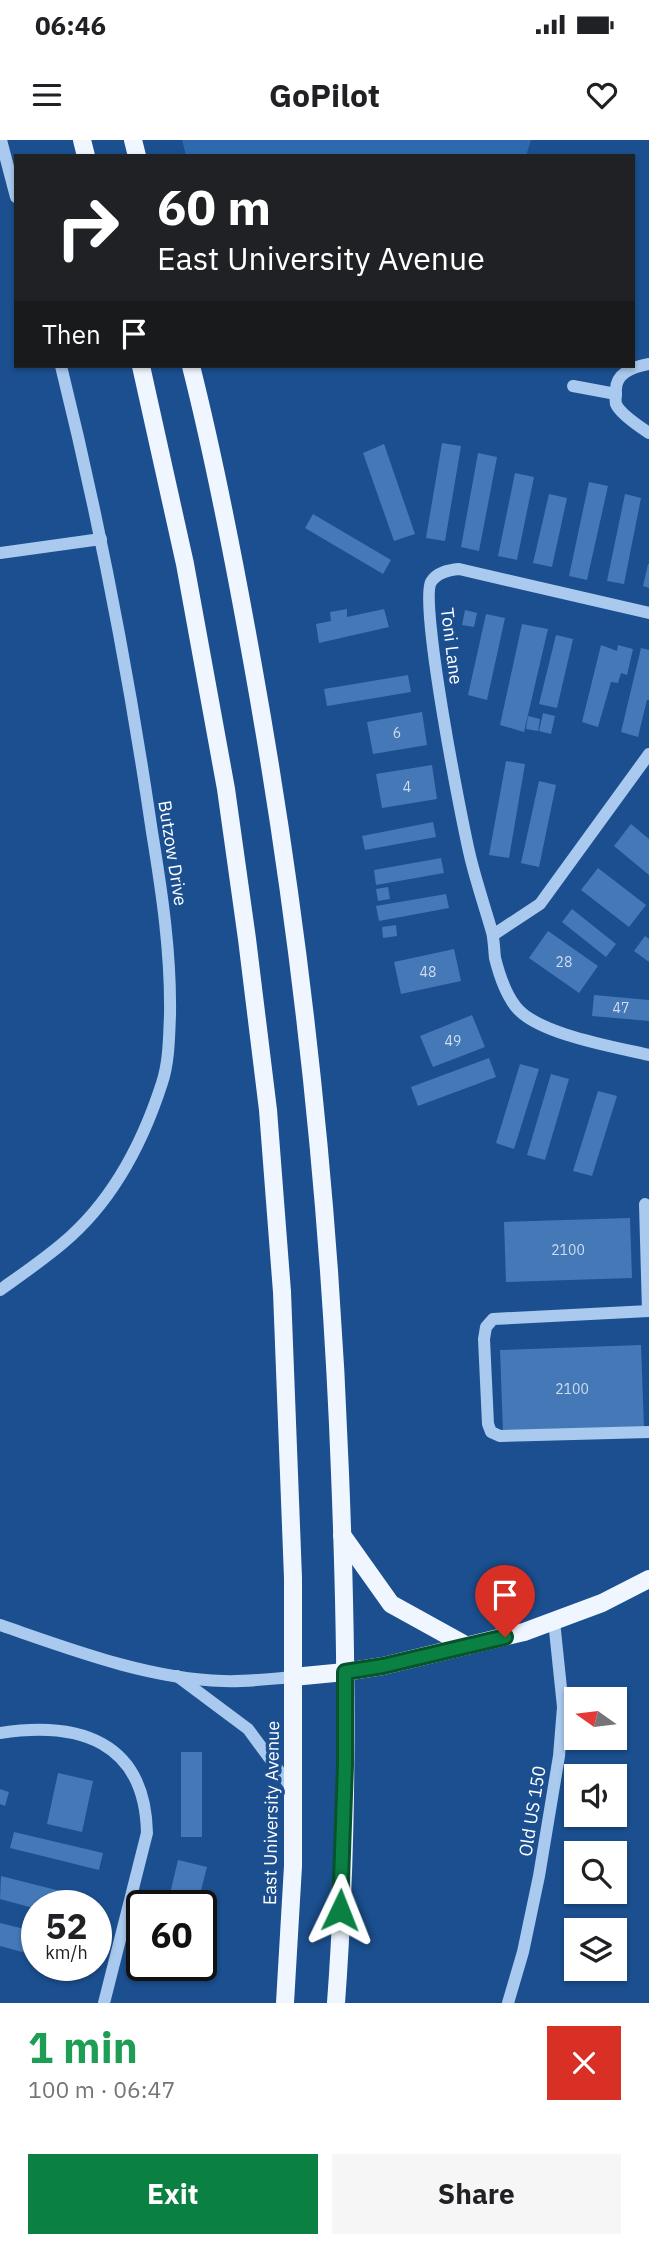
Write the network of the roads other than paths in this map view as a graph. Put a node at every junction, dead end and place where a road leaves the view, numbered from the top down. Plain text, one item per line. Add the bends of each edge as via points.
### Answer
1 (1, 140) edge
2 (14, 189) edge
3 (61, 368) edge
4 (141, 368) edge
5 (192, 368) edge
6 (632, 368) edge
7 (573, 386) dead end
8 (616, 394) junction
9 (649, 433) edge
10 (101, 539) junction
11 (0, 553) edge
12 (649, 613) edge
13 (649, 754) edge
14 (493, 935) junction
15 (649, 1055) edge
16 (645, 1204) dead end
17 (0, 1290) edge
18 (649, 1311) edge
19 (649, 1432) edge
20 (342, 1535) junction
21 (649, 1579) edge
22 (554, 1621) junction
23 (0, 1625) edge
24 (467, 1646) junction
25 (345, 1672) junction
26 (177, 1676) junction
27 (293, 1677) junction
28 (0, 1733) edge
29 (293, 1791) junction
30 (104, 2003) edge
31 (285, 2003) edge
32 (335, 2003) edge
33 (508, 2003) edge

1 - 2 street
3 - 10 street, Butzow Drive
4 - 27 main road, East University Avenue via 185,564 226,789 268,1110 282,1292
5 - 20 main road via 272,770 305,1003 336,1358
6 - 8 street via 618,379
7 - 8 street
8 - 9 street via 616,404
10 - 11 street
10 - 17 street, Butzow Drive via 167,929 169,1043 163,1080 127,1165 65,1242
12 - 14 street, Toni Lane via 459,569 444,571 431,582 430,625 457,799
13 - 14 street via 540,904
14 - 15 street, Toni Lane via 503,985 516,1007 534,1022
16 - 18 street
18 - 19 street via 493,1319 484,1339 491,1432 500,1436
20 - 24 main road via 391,1604
20 - 25 main road
21 - 22 main road
22 - 24 main road
22 - 33 street, Old US 150 via 563,1707 559,1756 539,1876
23 - 26 street via 72,1650
24 - 25 main road
25 - 27 main road
25 - 32 main road
26 - 27 street via 221,1681
26 - 29 street via 248,1729
27 - 29 main road, East University Avenue
28 - 30 street via 30,1728 92,1738 130,1768 141,1789 147,1833
29 - 31 main road, East University Avenue

